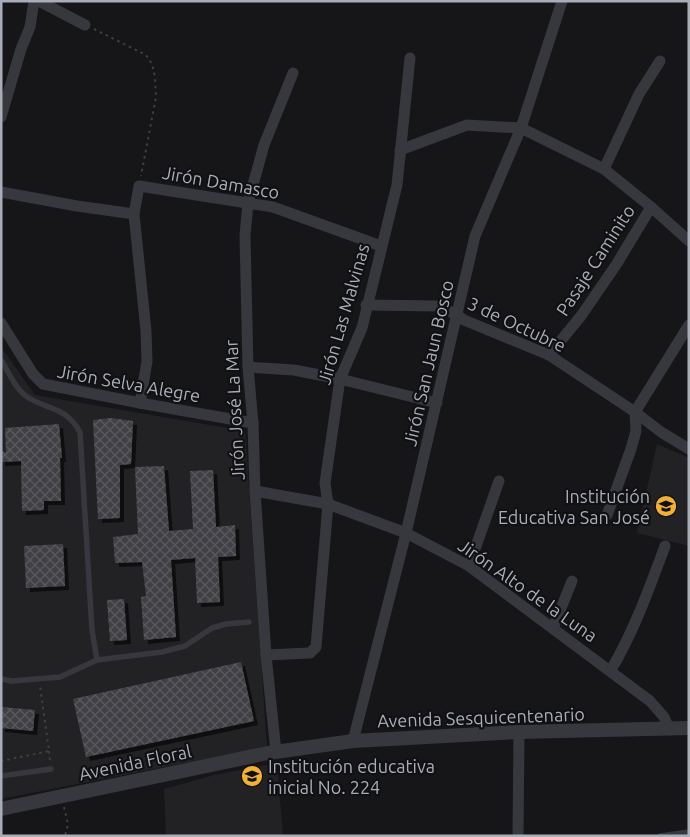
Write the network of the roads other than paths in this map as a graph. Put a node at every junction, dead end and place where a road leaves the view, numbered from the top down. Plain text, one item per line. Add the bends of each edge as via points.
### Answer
1 (34, 1) edge
2 (39, 1) edge
3 (562, 1) edge
4 (85, 25) road end
5 (410, 58) dead end
6 (660, 60) dead end
7 (293, 73) dead end
8 (1, 118) edge
9 (521, 128) junction
10 (400, 150) junction
11 (604, 169) junction
12 (1, 192) edge
13 (248, 203) junction
14 (651, 207) junction
15 (134, 214) junction
16 (689, 241) edge
17 (381, 246) junction
18 (366, 305) junction
19 (457, 314) junction
20 (1, 323) edge
21 (689, 325) edge
22 (549, 355) junction
23 (1, 361) edge
24 (248, 367) junction
25 (340, 379) junction
26 (140, 403) junction
27 (437, 403) junction
28 (635, 412) junction
29 (253, 422) junction
30 (689, 449) edge
31 (499, 480) dead end
32 (255, 492) junction
33 (328, 504) junction
34 (607, 514) dead end
35 (406, 533) junction
36 (665, 546) dead end
37 (469, 566) junction
38 (572, 581) dead end
39 (249, 622) dead end
40 (554, 628) junction
41 (266, 655) junction
42 (97, 660) junction
43 (611, 670) junction
44 (1, 679) edge
45 (689, 728) edge
46 (670, 730) junction
47 (519, 732) junction
48 (353, 741) junction
49 (276, 752) junction
50 (51, 769) dead end
51 (1, 776) edge
52 (1, 809) edge
53 (689, 832) edge
54 (518, 836) edge
55 (660, 836) edge

1 - 8 street via 30,27
2 - 4 street
3 - 9 street, Jirón San Jaun Bosco
5 - 10 street, Jirón Las Malvinas
6 - 11 street via 639,94
7 - 13 street, Jirón José La Mar via 264,145
9 - 10 street via 467,125
9 - 11 street
9 - 19 street, Jirón San Jaun Bosco via 475,236
10 - 17 street, Jirón Las Malvinas via 398,185
11 - 14 street
12 - 15 street
13 - 15 street, Jirón Damasco via 139,186
13 - 17 street, Jirón Damasco via 273,207
13 - 24 street, Jirón José La Mar via 245,235
14 - 16 street
14 - 22 street, Pasaje Caminito via 582,316
15 - 26 street via 147,361
17 - 18 street, Jirón Las Malvinas
18 - 19 street, 3 de Octubre via 438,306
18 - 25 street, Jirón Las Malvinas via 362,328
19 - 22 street, 3 de Octubre via 464,320
19 - 27 street, Jirón San Jaun Bosco
20 - 26 street, Jirón Selva Alegre via 33,374 43,384
21 - 28 street
22 - 28 street, 3 de Octubre
23 - 42 lane via 28,398 64,413 80,432 92,630
24 - 25 street via 294,370
24 - 29 street, Jirón José La Mar
25 - 27 street
25 - 33 street, Jirón Las Malvinas via 325,484
26 - 29 street, Jirón Selva Alegre
27 - 35 street, Jirón San Jaun Bosco
28 - 30 street, 3 de Octubre
28 - 34 street via 636,431 631,450
29 - 32 street, Jirón José La Mar
31 - 37 street
32 - 33 street, Jirón Alto de la Luna
32 - 41 street, Jirón José La Mar
33 - 35 street, Jirón Alto de la Luna
33 - 41 street, Jirón Las Malvinas via 316,647 310,653
35 - 37 street, Jirón Alto de la Luna
35 - 48 street, Jirón San Jaun Bosco
36 - 43 street via 641,609
37 - 40 street, Jirón Alto de la Luna
38 - 40 street
39 - 42 lane via 212,628 185,646 162,652
40 - 43 street, Jirón Alto de la Luna
41 - 49 street, Jirón José La Mar
42 - 44 lane via 60,677
43 - 46 street, Jirón Alto de la Luna via 650,701
45 - 46 street, Avenida Sesquicentenario
46 - 47 street, Avenida Sesquicentenario
47 - 48 street, Avenida Sesquicentenario
47 - 54 street
48 - 49 street, Avenida Sesquicentenario
49 - 52 street, Avenida Floral
50 - 51 lane
53 - 55 lane

